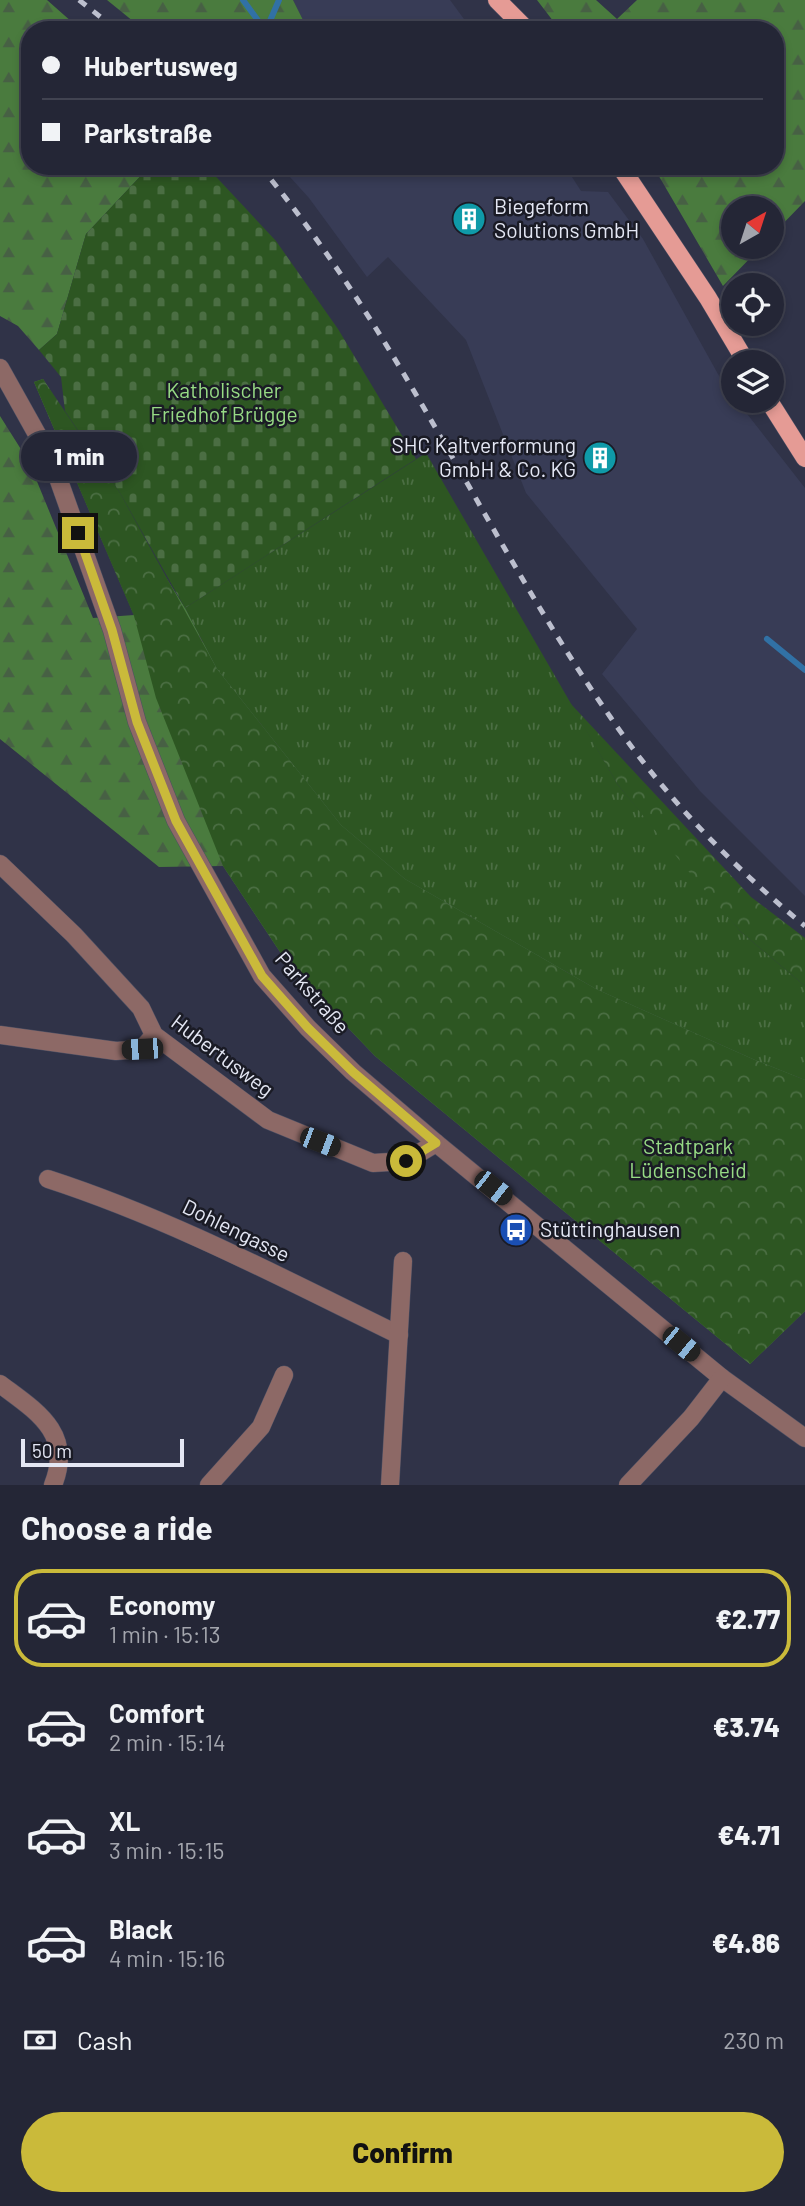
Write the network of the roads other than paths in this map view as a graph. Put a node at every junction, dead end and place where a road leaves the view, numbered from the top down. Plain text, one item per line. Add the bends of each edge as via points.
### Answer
1 (497, 0) edge
2 (518, 21) edge
3 (626, 175) edge
4 (739, 350) edge
5 (0, 368) edge
6 (777, 413) edge
7 (805, 457) edge
8 (0, 864) edge
9 (0, 1035) edge
10 (154, 1035) junction
11 (436, 1143) junction
12 (48, 1179) dead end
13 (403, 1261) dead end
14 (399, 1335) junction
15 (284, 1374) dead end
16 (722, 1378) junction
17 (0, 1384) edge
18 (805, 1438) edge
19 (53, 1485) edge
20 (209, 1485) edge
21 (390, 1485) edge
22 (628, 1485) edge

1 - 2 main road
3 - 4 main road
5 - 11 street, Parkstraße via 52,461 112,630 137,722 176,821 213,891 262,976 308,1028
6 - 7 main road
8 - 10 street, Hubertusweg via 141,1008
9 - 10 street via 116,1051 142,1049
10 - 11 street, Hubertusweg via 268,1120 373,1163 406,1161
11 - 16 street, Parkstraße
12 - 14 street, Dohlengasse via 169,1223
13 - 14 street
14 - 21 street
15 - 20 street via 261,1427
16 - 18 street, Parkstraße
16 - 22 street
17 - 19 street via 43,1416 59,1442

